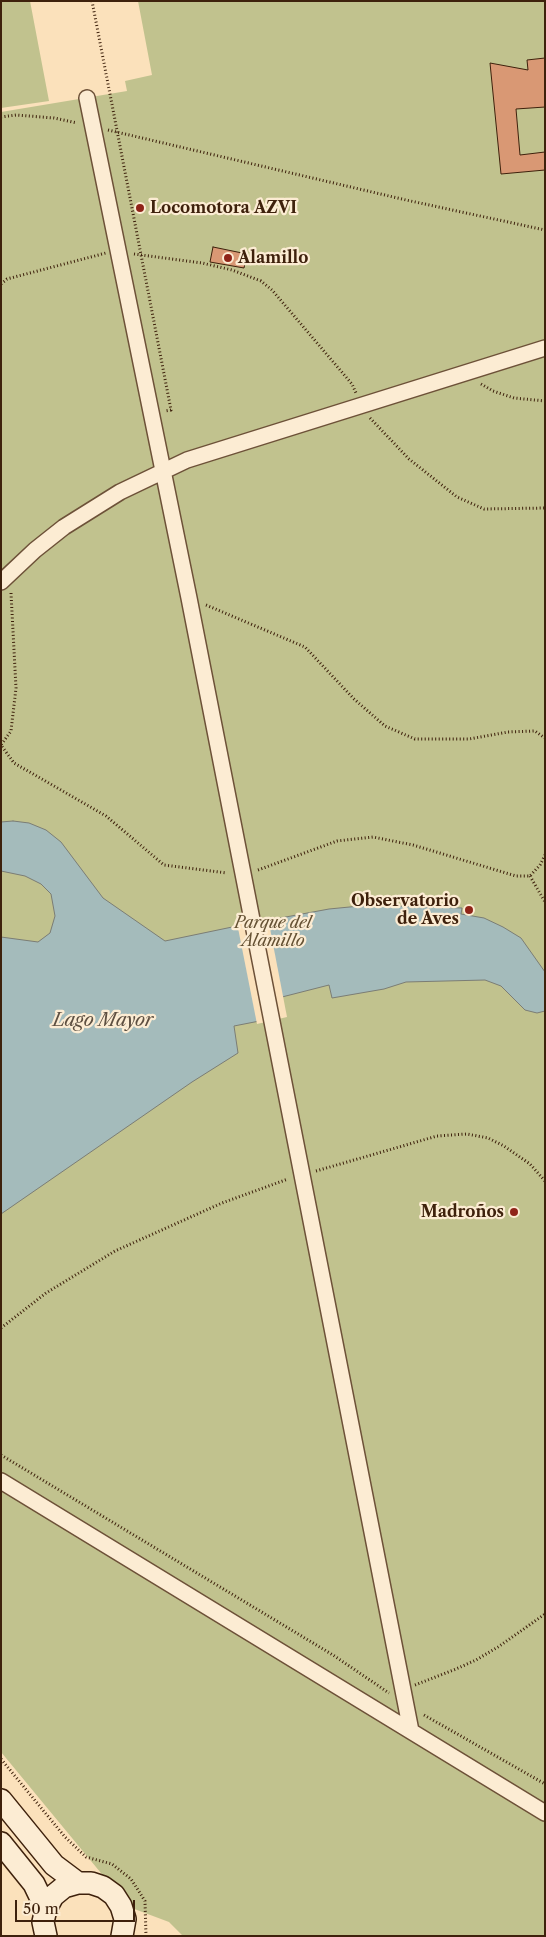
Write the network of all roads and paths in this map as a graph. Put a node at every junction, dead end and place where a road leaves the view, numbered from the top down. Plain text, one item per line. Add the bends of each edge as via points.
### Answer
1 (92, 1) edge
2 (86, 98) dead end
3 (1, 117) edge
4 (92, 126) junction
5 (116, 132) junction
6 (545, 230) edge
7 (118, 250) junction
8 (140, 255) junction
9 (1, 284) edge
10 (545, 348) edge
11 (466, 374) junction
12 (545, 401) edge
13 (362, 406) junction
14 (171, 410) dead end
15 (164, 470) junction
16 (545, 508) edge
17 (6, 578) edge
18 (189, 598) junction
19 (545, 738) edge
20 (545, 855) edge
21 (244, 875) junction
22 (530, 876) junction
23 (545, 902) edge
24 (302, 1174) junction
25 (545, 1181) edge
26 (1, 1328) edge
27 (1, 1455) edge
28 (1, 1481) edge
29 (545, 1614) edge
30 (403, 1689) junction
31 (406, 1705) junction
32 (411, 1731) junction
33 (1, 1759) edge
34 (545, 1784) edge
35 (1, 1800) edge
36 (545, 1813) edge
37 (1, 1843) edge
38 (78, 1883) junction
39 (46, 1909) junction
40 (46, 1936) edge
41 (122, 1936) edge
42 (146, 1936) edge

1 - 5 path
2 - 4 street
3 - 4 path via 54,118
4 - 5 path
4 - 7 street
5 - 6 path
5 - 8 path
7 - 8 path
7 - 9 path via 7,279
7 - 15 street
8 - 13 path via 218,266 260,281 272,290 352,384
8 - 14 path
10 - 11 street
11 - 12 path via 493,391 514,398
11 - 13 street
13 - 15 street
13 - 16 path via 369,418 409,459 457,497 484,509
15 - 17 street via 120,492 64,527
15 - 18 street
17 - 21 path via 16,688 11,731 1,745 14,763 106,816 164,865
18 - 19 path via 305,647 354,699 385,726 415,739 469,739 535,731
18 - 21 street
20 - 22 path
21 - 22 path via 337,841 373,837 413,845 516,876
21 - 24 street
22 - 23 path
24 - 25 path via 437,1136 468,1134 488,1138 504,1146 530,1164
24 - 26 path via 222,1203 115,1251 46,1293
24 - 30 street
27 - 31 path via 333,1655
28 - 32 street
29 - 30 path via 476,1660
30 - 31 street
31 - 32 street
31 - 34 path
32 - 36 street
33 - 42 path via 65,1838 86,1856 112,1864 130,1879 145,1901
35 - 38 street via 54,1865
37 - 39 street via 34,1884
38 - 39 street via 53,1896
38 - 41 street via 103,1887 114,1895 125,1919
39 - 40 street via 43,1922

